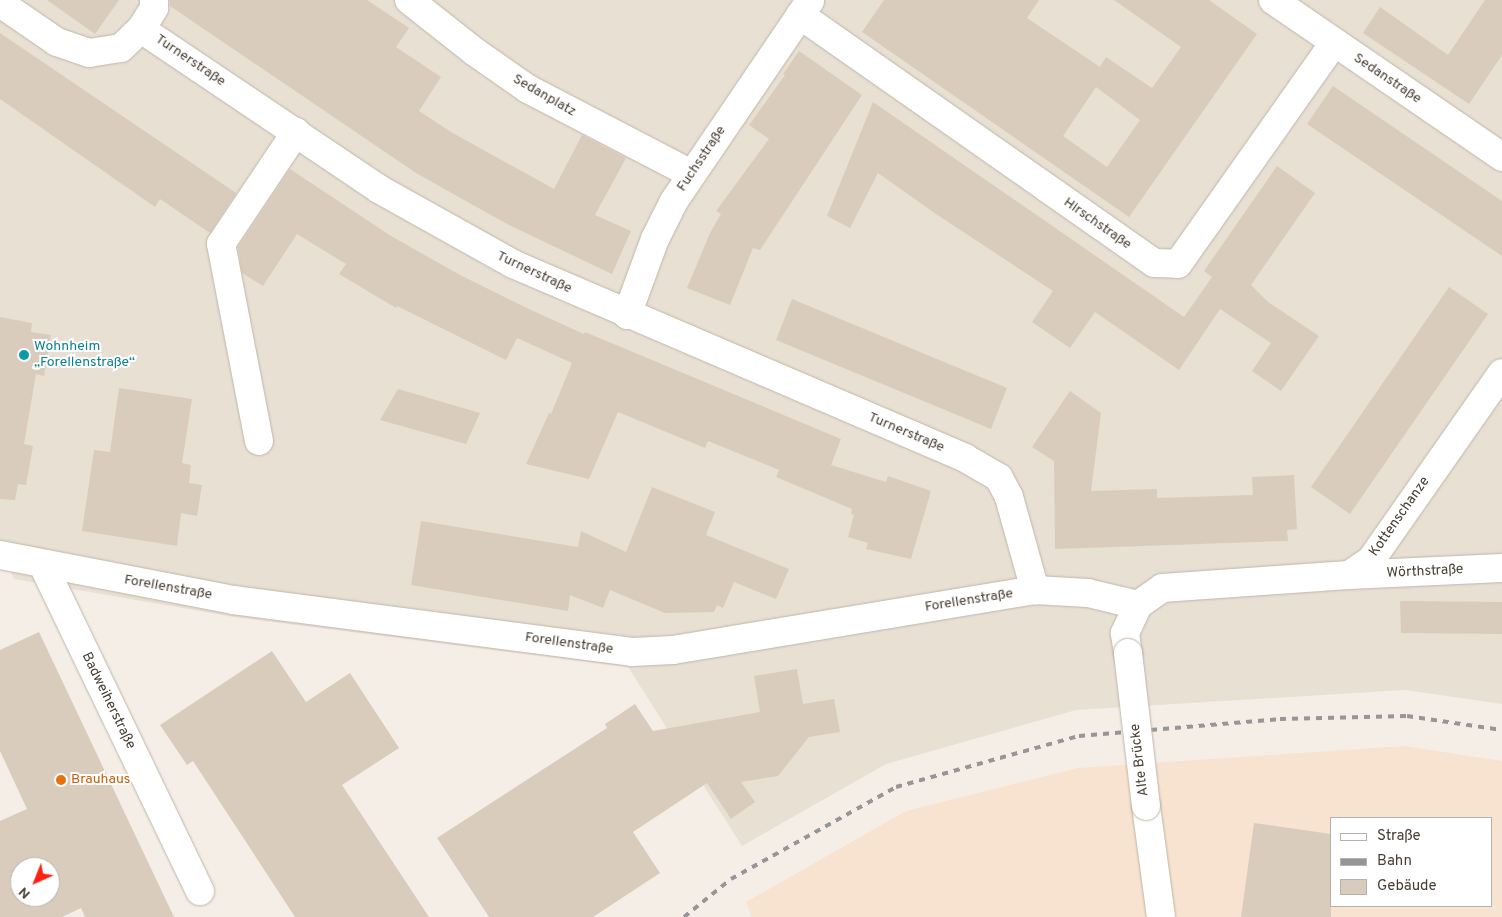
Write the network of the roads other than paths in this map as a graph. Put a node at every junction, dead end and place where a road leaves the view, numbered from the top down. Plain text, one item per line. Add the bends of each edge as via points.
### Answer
1 (154, 0) edge
2 (409, 0) edge
3 (1273, 0) edge
4 (0, 3) edge
5 (805, 8) edge
6 (141, 29) junction
7 (1334, 43) junction
8 (296, 132) junction
9 (1502, 157) edge
10 (691, 174) junction
11 (627, 315) junction
12 (1502, 373) edge
13 (259, 441) dead end
14 (0, 556) edge
15 (43, 565) junction
16 (1502, 568) edge
17 (1349, 575) junction
18 (1035, 590) junction
19 (1138, 605) junction
20 (200, 891) dead end
21 (1161, 917) edge

1 - 6 street via 154,8
2 - 10 street, Sedanplatz via 528,89
3 - 7 street, Sedanstraße
4 - 6 street, Turnerstraße via 57,42 90,54 121,48
5 - 7 street, Hirschstraße via 1154,263 1178,264
5 - 10 street, Fuchsstraße
6 - 8 street, Turnerstraße
7 - 9 street, Sedanstraße
8 - 11 street, Turnerstraße via 379,189 474,244
8 - 13 street via 220,244
10 - 11 street, Fuchsstraße via 655,239
11 - 18 street, Turnerstraße via 965,458 999,478 1009,497
12 - 17 street, Kottenschanze via 1371,560
14 - 15 street, Forellenstraße
15 - 18 street, Forellenstraße via 232,600 632,652 683,648
15 - 20 street, Badweiherstraße
16 - 17 street, Wörthstraße
17 - 19 street via 1162,588
18 - 19 street, Forellenstraße via 1088,593
19 - 21 street, Alte Brücke, bridge via 1125,633

